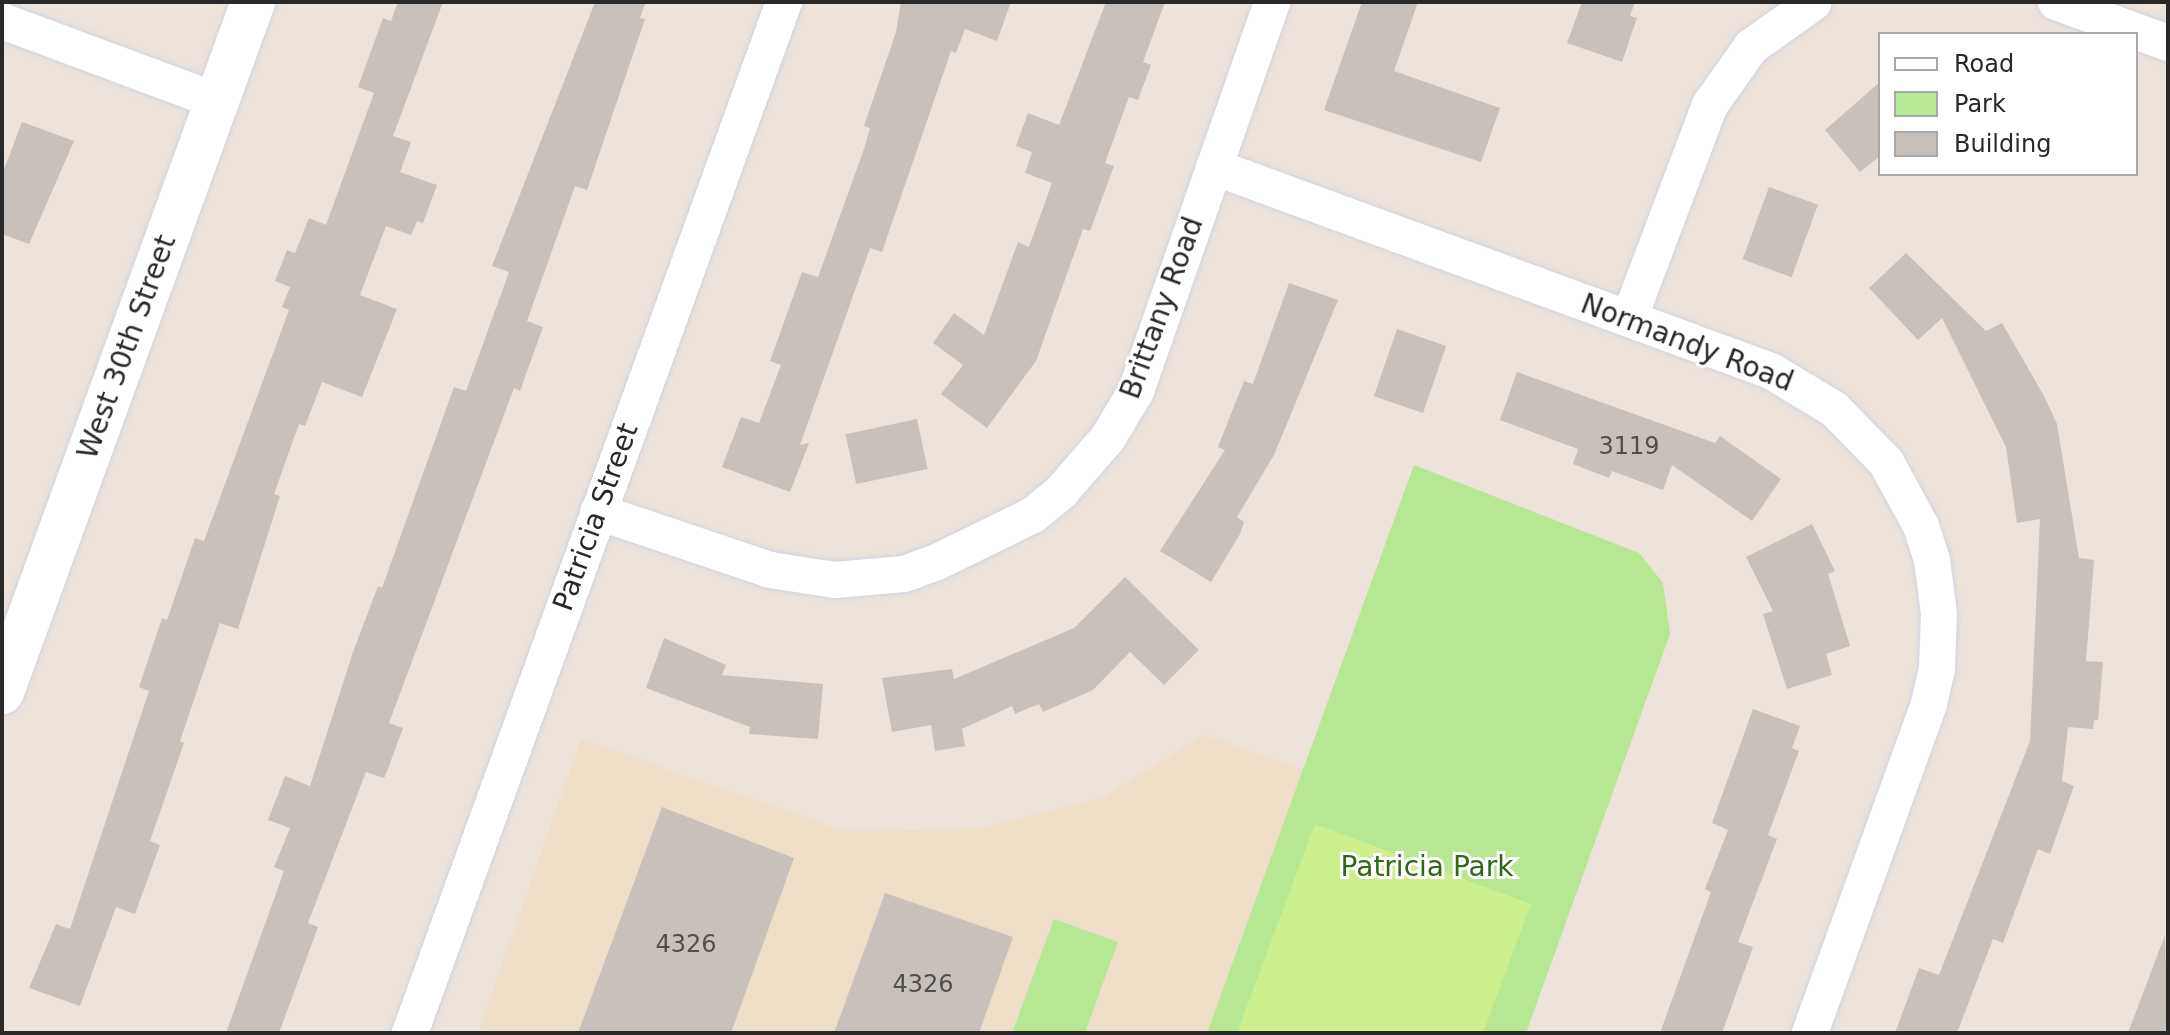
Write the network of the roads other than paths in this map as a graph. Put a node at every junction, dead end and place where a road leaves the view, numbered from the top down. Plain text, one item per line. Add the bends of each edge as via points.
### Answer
1 (253, 2) edge
2 (784, 2) edge
3 (1272, 2) edge
4 (1814, 2) edge
5 (2056, 2) edge
6 (2, 21) edge
7 (2138, 32) edge
8 (2138, 32) edge
9 (2168, 43) edge
10 (217, 101) junction
11 (1214, 167) junction
12 (1629, 319) junction
13 (598, 512) junction
14 (2, 692) edge
15 (410, 1033) edge
16 (1810, 1033) edge

1 - 10 main road, West 30th Street
2 - 13 street, Patricia Street
3 - 11 street, Brittany Road
4 - 12 street via 1751,47 1710,105
5 - 7 street
6 - 10 street
8 - 9 street
10 - 14 main road, West 30th Street
11 - 12 street, Normandy Road
11 - 13 street, Brittany Road via 1136,391 1108,438 1061,492 1002,534 904,574 835,580 770,570
12 - 16 street, Normandy Road via 1781,376 1834,409 1886,462 1905,493 1932,560 1939,614 1929,704
13 - 15 street, Patricia Street

